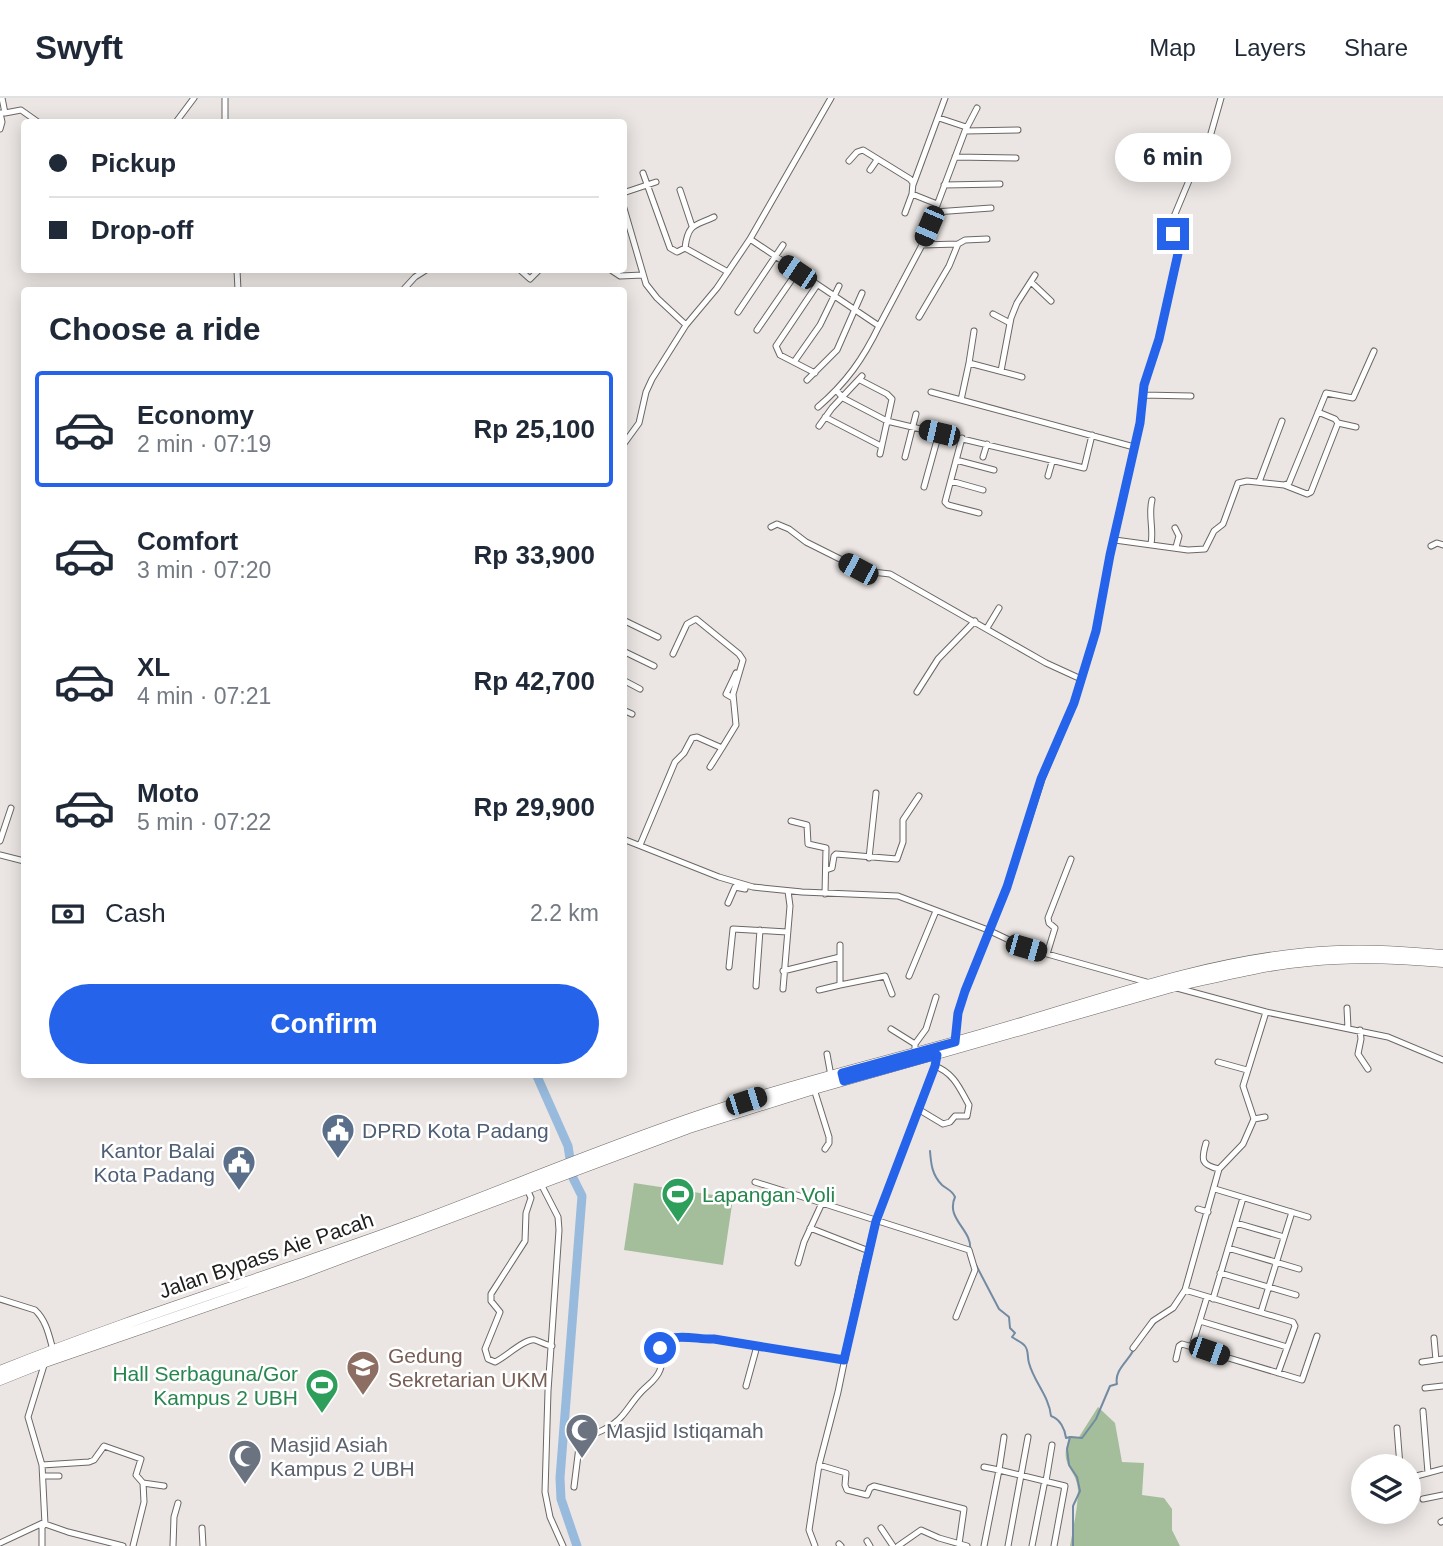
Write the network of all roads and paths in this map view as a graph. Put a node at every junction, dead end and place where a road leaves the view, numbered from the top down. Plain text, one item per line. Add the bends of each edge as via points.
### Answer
1 (2, 98) edge
2 (194, 98) edge
3 (225, 98) edge
4 (831, 98) edge
5 (945, 98) edge
6 (1221, 98) edge
7 (976, 108) dead end
8 (2, 113) edge
9 (939, 118) junction
10 (34, 119) edge
11 (178, 119) edge
12 (225, 119) edge
13 (0, 129) edge
14 (965, 129) junction
15 (1018, 130) dead end
16 (955, 157) junction
17 (1016, 158) dead end
18 (877, 160) junction
19 (849, 161) dead end
20 (870, 170) dead end
21 (643, 173) dead end
22 (656, 182) dead end
23 (1000, 184) dead end
24 (647, 185) junction
25 (913, 185) junction
26 (944, 185) junction
27 (680, 190) dead end
28 (627, 192) edge
29 (912, 194) junction
30 (937, 204) junction
31 (991, 208) dead end
32 (934, 212) junction
33 (905, 213) dead end
34 (714, 216) dead end
35 (627, 219) edge
36 (692, 226) junction
37 (750, 239) junction
38 (987, 239) dead end
39 (958, 244) junction
40 (783, 245) dead end
41 (922, 245) junction
42 (685, 248) junction
43 (775, 257) junction
44 (728, 272) junction
45 (797, 272) junction
46 (421, 273) edge
47 (616, 273) edge
48 (643, 275) junction
49 (1035, 275) dead end
50 (1031, 282) junction
51 (817, 285) junction
52 (839, 286) dead end
53 (406, 287) edge
54 (862, 293) dead end
55 (833, 296) junction
56 (1051, 301) dead end
57 (854, 311) junction
58 (738, 312) dead end
59 (993, 314) dead end
60 (919, 317) dead end
61 (1010, 323) junction
62 (686, 326) junction
63 (879, 326) junction
64 (757, 330) dead end
65 (974, 331) dead end
66 (1374, 351) dead end
67 (794, 362) junction
68 (969, 363) junction
69 (1001, 371) junction
70 (815, 373) junction
71 (1022, 377) dead end
72 (807, 380) dead end
73 (837, 391) junction
74 (931, 392) dead end
75 (1143, 395) junction
76 (1191, 396) dead end
77 (843, 398) junction
78 (961, 400) junction
79 (818, 407) dead end
80 (1318, 412) junction
81 (916, 414) dead end
82 (825, 417) junction
83 (887, 421) junction
84 (1282, 421) dead end
85 (1338, 423) junction
86 (819, 426) dead end
87 (913, 427) junction
88 (1356, 428) dead end
89 (939, 433) junction
90 (1092, 435) junction
91 (962, 438) junction
92 (627, 440) edge
93 (987, 444) junction
94 (881, 446) junction
95 (1134, 447) junction
96 (880, 454) dead end
97 (905, 457) dead end
98 (984, 457) dead end
99 (956, 460) junction
100 (1052, 462) junction
101 (994, 470) dead end
102 (1048, 476) dead end
103 (951, 481) junction
104 (1259, 482) junction
105 (1283, 485) junction
106 (924, 487) dead end
107 (984, 489) dead end
108 (1152, 500) dead end
109 (979, 513) dead end
110 (771, 527) dead end
111 (1175, 528) dead end
112 (1115, 540) junction
113 (1151, 544) junction
114 (1443, 545) edge
115 (1431, 546) dead end
116 (1175, 547) junction
117 (999, 608) dead end
118 (975, 621) junction
119 (627, 622) edge
120 (987, 628) junction
121 (658, 636) dead end
122 (726, 642) junction
123 (722, 652) dead end
124 (627, 653) edge
125 (673, 654) dead end
126 (654, 666) dead end
127 (736, 673) dead end
128 (1081, 679) junction
129 (627, 682) edge
130 (640, 689) dead end
131 (917, 692) dead end
132 (733, 698) junction
133 (627, 712) edge
134 (632, 714) dead end
135 (722, 748) junction
136 (710, 766) dead end
137 (876, 793) dead end
138 (919, 796) dead end
139 (10, 808) dead end
140 (791, 821) dead end
141 (627, 840) edge
142 (0, 841) edge
143 (640, 845) junction
144 (0, 855) edge
145 (869, 858) junction
146 (1071, 859) dead end
147 (21, 860) edge
148 (826, 870) junction
149 (744, 885) junction
150 (788, 891) junction
151 (825, 894) junction
152 (728, 903) dead end
153 (936, 911) junction
154 (760, 930) junction
155 (988, 930) junction
156 (787, 932) junction
157 (841, 945) dead end
158 (1047, 954) junction
159 (1443, 955) edge
160 (839, 957) junction
161 (1443, 962) edge
162 (729, 967) dead end
163 (783, 971) junction
164 (909, 976) dead end
165 (1189, 979) junction
166 (840, 985) junction
167 (1154, 985) junction
168 (756, 986) dead end
169 (1172, 987) junction
170 (783, 989) dead end
171 (819, 990) dead end
172 (892, 994) dead end
173 (936, 997) dead end
174 (1347, 1008) dead end
175 (1266, 1012) junction
176 (1348, 1028) junction
177 (891, 1029) dead end
178 (1360, 1030) junction
179 (955, 1042) junction
180 (915, 1049) junction
181 (827, 1055) dead end
182 (1443, 1060) edge
183 (936, 1061) junction
184 (1218, 1062) dead end
185 (1368, 1069) dead end
186 (1247, 1072) junction
187 (1255, 1073) dead end
188 (839, 1077) junction
189 (814, 1089) junction
190 (918, 1109) junction
191 (1265, 1117) dead end
192 (1254, 1119) junction
193 (1206, 1143) dead end
194 (825, 1149) dead end
195 (1219, 1169) junction
196 (544, 1180) junction
197 (755, 1182) dead end
198 (527, 1189) junction
199 (1216, 1189) junction
200 (1243, 1198) junction
201 (822, 1203) junction
202 (1198, 1209) dead end
203 (1208, 1212) junction
204 (1292, 1212) junction
205 (1308, 1217) dead end
206 (876, 1221) junction
207 (1236, 1223) junction
208 (810, 1228) junction
209 (1284, 1237) junction
210 (1228, 1248) junction
211 (869, 1251) junction
212 (1277, 1262) junction
213 (798, 1263) dead end
214 (1299, 1269) dead end
215 (1220, 1273) junction
216 (1269, 1287) junction
217 (1185, 1290) junction
218 (1296, 1295) dead end
219 (1210, 1298) junction
220 (0, 1299) edge
221 (1261, 1312) junction
222 (956, 1317) dead end
223 (1200, 1321) junction
224 (1317, 1336) dead end
225 (1434, 1338) dead end
226 (98, 1339) junction
227 (552, 1346) junction
228 (757, 1346) junction
229 (1192, 1346) junction
230 (1287, 1347) junction
231 (1133, 1348) dead end
232 (53, 1350) junction
233 (1176, 1359) dead end
234 (1439, 1359) edge
235 (844, 1360) junction
236 (45, 1362) junction
237 (1422, 1362) dead end
238 (0, 1371) edge
239 (1278, 1373) junction
240 (0, 1380) edge
241 (746, 1386) dead end
242 (1443, 1386) edge
243 (1425, 1388) dead end
244 (1423, 1411) dead end
245 (1397, 1429) dead end
246 (1004, 1437) dead end
247 (1028, 1437) dead end
248 (1052, 1445) dead end
249 (1399, 1454) edge
250 (42, 1465) junction
251 (819, 1465) junction
252 (984, 1467) dead end
253 (1443, 1469) edge
254 (999, 1470) junction
255 (1428, 1472) junction
256 (1421, 1474) edge
257 (1021, 1475) junction
258 (44, 1476) junction
259 (59, 1476) dead end
260 (1046, 1480) junction
261 (143, 1483) junction
262 (164, 1486) dead end
263 (574, 1487) dead end
264 (1443, 1495) edge
265 (1423, 1499) dead end
266 (178, 1503) dead end
267 (45, 1523) junction
268 (71, 1523) dead end
269 (202, 1528) dead end
270 (881, 1528) dead end
271 (68, 1532) junction
272 (0, 1543) edge
273 (959, 1544) junction
274 (42, 1546) edge
275 (123, 1546) edge
276 (133, 1546) edge
277 (173, 1546) edge
278 (203, 1546) edge
279 (564, 1546) edge
280 (815, 1546) edge
281 (896, 1546) edge
282 (967, 1546) edge
283 (984, 1546) edge
284 (1009, 1546) edge
285 (1032, 1546) edge
286 (1054, 1546) edge

1 - 8 street
2 - 11 street
3 - 12 street
4 - 37 street
5 - 9 street
6 - 75 street via 1206,151 1170,226 1179,249
7 - 14 street
8 - 10 street via 21,110
8 - 13 street
9 - 14 street
9 - 25 street
14 - 15 street
14 - 16 street
16 - 17 street
16 - 26 street
18 - 19 street via 863,150
18 - 20 street
18 - 25 street
21 - 24 street
22 - 24 street
23 - 26 street
24 - 28 street
24 - 42 street via 668,245 677,253
25 - 29 street
26 - 30 street
27 - 36 street
29 - 30 street
29 - 33 street
30 - 32 street
31 - 32 street
32 - 41 street
34 - 36 street
35 - 48 street
36 - 42 street
37 - 43 street
37 - 44 street
38 - 39 street
39 - 41 street
39 - 60 street
40 - 43 street
41 - 63 street
42 - 44 street
43 - 45 street
43 - 58 street
44 - 62 street
45 - 51 street
45 - 64 street
46 - 53 street
47 - 48 street
48 - 62 street via 657,298
49 - 50 street
50 - 56 street
50 - 61 street
51 - 55 street
51 - 67 street via 776,345 780,355
52 - 55 street
54 - 57 street
55 - 57 street
55 - 67 street via 820,325
57 - 63 street
57 - 70 street via 837,350
59 - 61 street
61 - 69 street
62 - 92 street via 652,379 639,423
63 - 73 street via 866,354
65 - 68 street
66 - 80 street via 1353,398 1326,393
67 - 70 street
68 - 69 street
68 - 78 street
69 - 71 street
70 - 72 street
73 - 77 street
73 - 79 street
74 - 78 street
75 - 76 street
75 - 95 street
77 - 82 street
77 - 83 street
77 - 83 street via 861,378 891,397
78 - 90 street
80 - 85 street
80 - 105 street via 1289,483
81 - 87 street
82 - 86 street
82 - 94 street
83 - 87 street
83 - 94 street
84 - 104 street
85 - 88 street
85 - 105 street via 1310,493
87 - 89 street
87 - 97 street
89 - 91 street
89 - 106 street
90 - 95 street
90 - 100 street via 1084,468
91 - 93 street
91 - 99 street
93 - 98 street
93 - 100 street
94 - 96 street
95 - 112 street
99 - 101 street
99 - 103 street
100 - 102 street
103 - 107 street
103 - 109 street via 946,504
104 - 105 street
104 - 116 street via 1238,483 1223,524 1214,531 1206,549
108 - 113 street
110 - 118 street via 777,524 789,529 864,571 890,574
111 - 116 street
112 - 113 street
112 - 128 street
113 - 116 street
114 - 115 street
117 - 120 street
118 - 120 street
118 - 131 street via 938,659
119 - 121 street
120 - 128 street
122 - 123 street
122 - 125 street via 693,619
122 - 132 street via 743,660
124 - 126 street
127 - 132 street via 726,694
128 - 155 street
129 - 130 street
132 - 135 street via 736,724
133 - 134 street
135 - 136 street
135 - 143 street via 692,738 674,762
137 - 145 street
138 - 145 street via 903,820 897,859
139 - 142 street
140 - 148 street via 807,825 808,844 826,848
141 - 143 street
143 - 149 street
144 - 147 street
145 - 148 street via 836,854 832,869
146 - 158 street via 1048,918 1055,928
148 - 151 street
149 - 150 street
149 - 152 street via 745,889 735,887
150 - 151 street
150 - 156 street
151 - 153 street via 893,895
153 - 155 street
153 - 164 street
154 - 156 street
154 - 162 street via 732,931
154 - 168 street
155 - 158 street
155 - 179 street via 958,1013
156 - 163 street
157 - 160 street
158 - 167 street
159 - 165 highway via 1319,952 1239,962
160 - 163 street
160 - 166 street
161 - 165 highway via 1389,958 1308,961
163 - 170 street
165 - 167 highway
165 - 169 highway
166 - 171 street
166 - 172 street via 885,976
167 - 169 street
167 - 179 highway
169 - 175 street
169 - 183 highway
173 - 180 street
174 - 176 street
175 - 176 street
175 - 186 street
176 - 178 street
177 - 180 street
178 - 182 street via 1402,1041
178 - 185 street via 1358,1054
179 - 180 highway
180 - 188 highway
181 - 188 street
183 - 188 highway
183 - 190 street
183 - 190 street via 960,1088 969,1105 967,1115 943,1124
184 - 186 street
186 - 187 street
186 - 192 street via 1243,1093
188 - 189 highway
188 - 196 highway via 713,1111 589,1155
189 - 194 street via 829,1137
189 - 196 highway
190 - 206 street
191 - 192 street
192 - 195 street via 1243,1144
193 - 195 street via 1204,1162
195 - 199 street
196 - 198 highway
196 - 226 highway, Jalan Bypass Aie Pacah
196 - 227 street via 558,1217
197 - 201 street
198 - 226 highway via 300,1274
198 - 227 street via 531,1198 526,1237 491,1294 500,1312 485,1353 495,1362 531,1340
199 - 200 street
199 - 203 street
200 - 204 street
200 - 207 street
201 - 206 street
201 - 208 street
202 - 203 street
203 - 217 street
204 - 205 street
204 - 209 street
206 - 211 street
206 - 222 street via 970,1250 975,1270
207 - 209 street
207 - 210 street
208 - 211 street
208 - 213 street
209 - 212 street
210 - 212 street
210 - 215 street
211 - 235 street
212 - 214 street
212 - 216 street
215 - 216 street
215 - 219 street
216 - 218 street
216 - 221 street
217 - 219 street
217 - 231 street
219 - 221 street
219 - 223 street
220 - 232 street via 40,1314
221 - 230 street via 1294,1323
223 - 229 street
223 - 230 street
224 - 239 street via 1303,1379
225 - 234 street
226 - 232 highway, Jalan Bypass Aie Pacah
226 - 236 highway
227 - 279 street via 545,1493
228 - 235 street
228 - 241 street
228 - 263 street via 678,1337 664,1341 656,1377 621,1417 580,1439
229 - 233 street via 1180,1344
229 - 239 street
230 - 239 street
232 - 238 highway, Jalan Bypass Aie Pacah
234 - 237 street
235 - 251 street
236 - 240 highway
236 - 250 street via 29,1417
242 - 243 street
244 - 255 street
245 - 249 street
246 - 254 street
247 - 257 street
248 - 260 street
250 - 258 street
250 - 261 street via 89,1462 107,1446 141,1459 136,1475
251 - 273 street via 846,1473 847,1490 867,1495 874,1486 962,1508
251 - 280 street via 809,1530
252 - 254 street
253 - 255 street
254 - 257 street
254 - 283 street
255 - 256 street
257 - 260 street
257 - 284 street
258 - 259 street
258 - 267 street
260 - 285 street
260 - 286 street via 1065,1486
261 - 262 street
261 - 276 street via 144,1502
264 - 265 street
266 - 277 street
267 - 271 street
267 - 272 street
267 - 274 street
268 - 271 street
269 - 278 street
270 - 281 street
271 - 275 street
273 - 281 street via 921,1530
273 - 282 street

